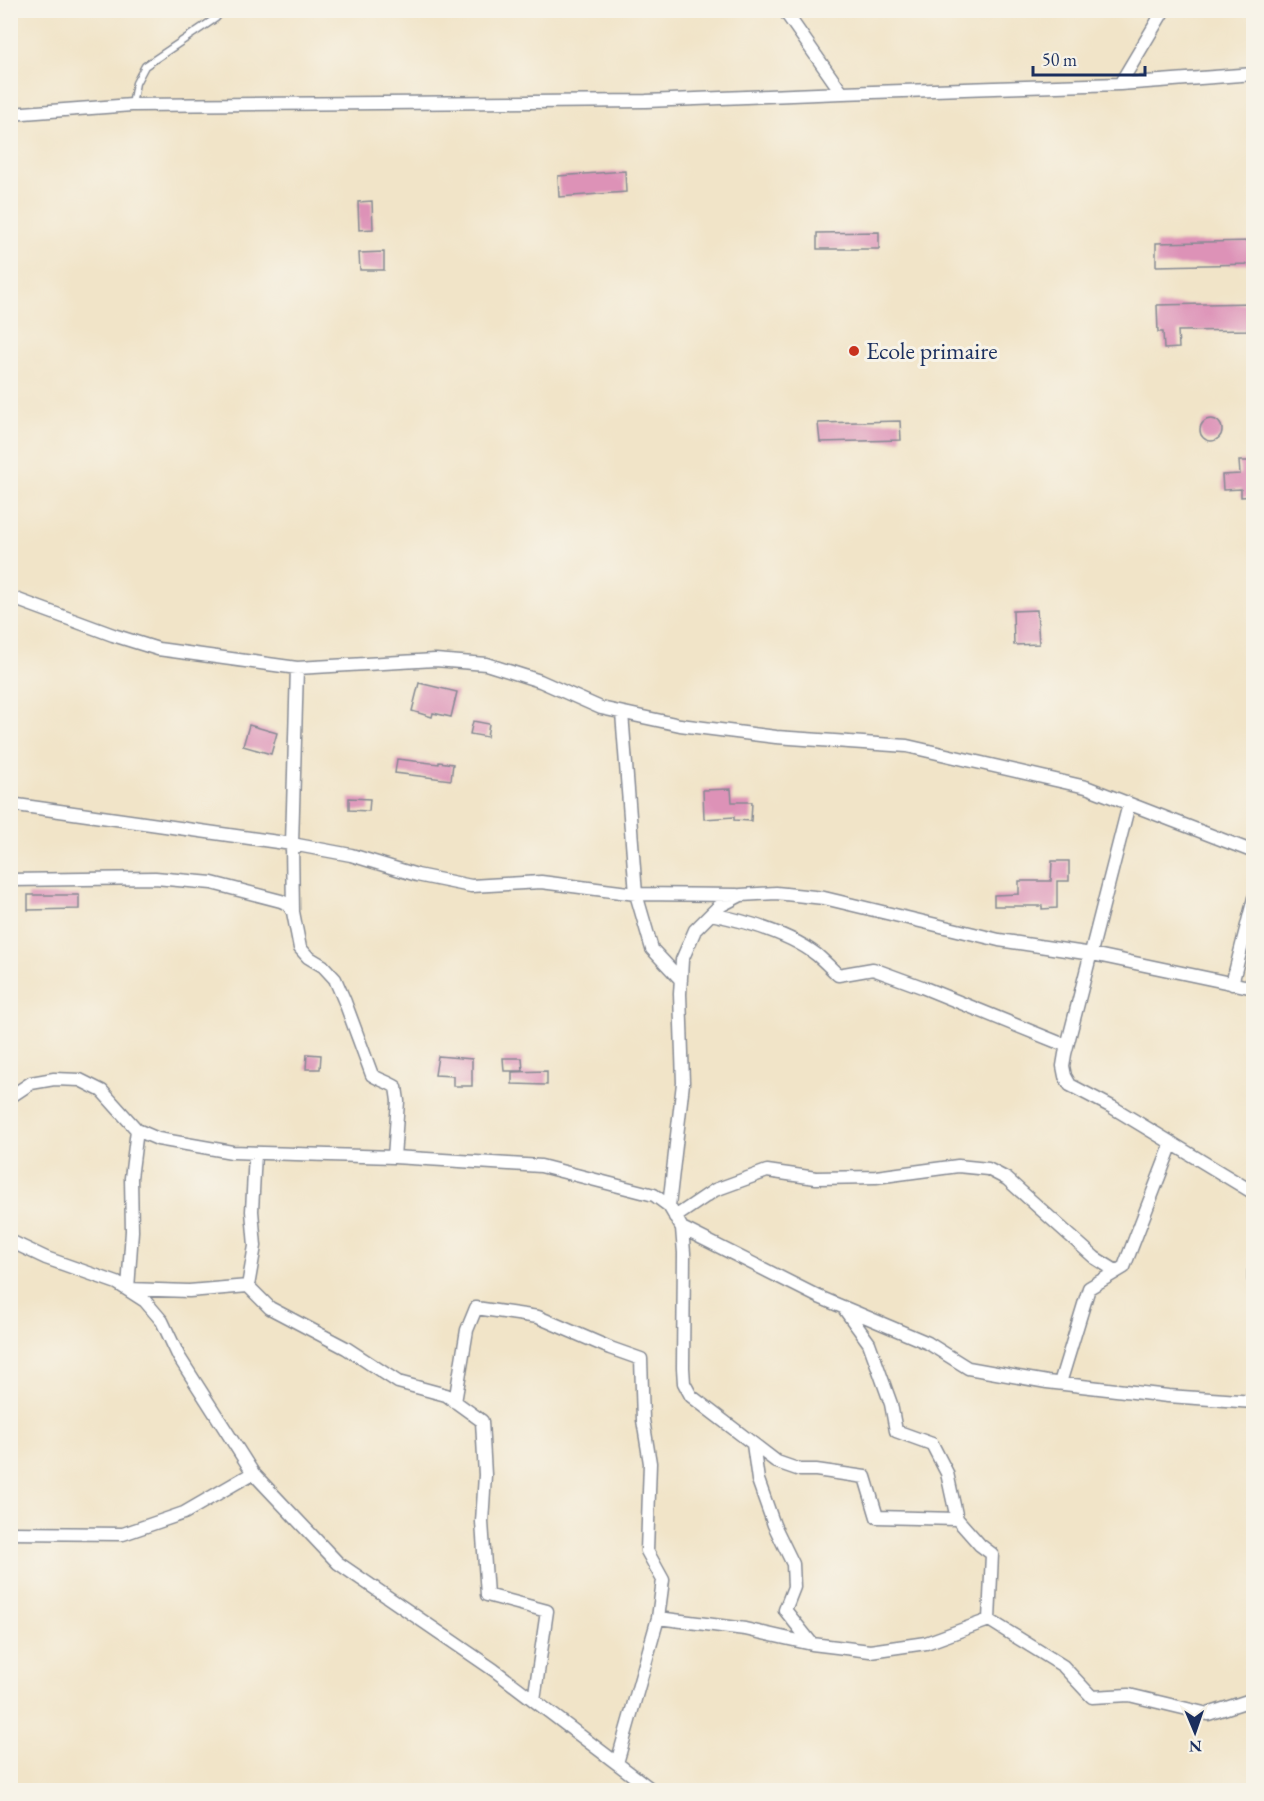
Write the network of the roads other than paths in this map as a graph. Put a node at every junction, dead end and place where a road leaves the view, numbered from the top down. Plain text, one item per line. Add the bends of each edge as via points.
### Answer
1 (222, 10) edge
2 (784, 10) edge
3 (1164, 10) edge
4 (1254, 75) edge
5 (1120, 84) junction
6 (842, 93) junction
7 (132, 105) junction
8 (10, 114) edge
9 (10, 597) edge
10 (297, 668) junction
11 (622, 713) junction
12 (10, 804) edge
13 (1129, 804) junction
14 (292, 844) junction
15 (1254, 852) edge
16 (10, 880) edge
17 (636, 894) junction
18 (741, 895) junction
19 (1254, 898) edge
20 (293, 912) junction
21 (711, 914) junction
22 (1092, 954) junction
23 (681, 980) junction
24 (1232, 984) junction
25 (1254, 988) edge
26 (1067, 1046) junction
27 (10, 1097) edge
28 (137, 1130) junction
29 (1172, 1143) junction
30 (255, 1153) junction
31 (394, 1157) junction
32 (1254, 1193) edge
33 (675, 1217) junction
34 (10, 1241) edge
35 (1116, 1271) junction
36 (1254, 1271) edge
37 (1254, 1280) edge
38 (248, 1286) junction
39 (128, 1289) junction
40 (843, 1307) junction
41 (1060, 1383) junction
42 (455, 1402) junction
43 (1254, 1402) edge
44 (753, 1444) junction
45 (253, 1473) junction
46 (957, 1519) junction
47 (10, 1533) edge
48 (658, 1618) junction
49 (989, 1620) junction
50 (812, 1644) junction
51 (1254, 1699) edge
52 (534, 1700) junction
53 (616, 1763) junction
54 (652, 1791) edge

1 - 7 lane via 145,66 136,83
2 - 6 street
3 - 5 street
4 - 5 street
5 - 6 street
6 - 7 street via 646,100
7 - 8 street
9 - 10 street via 158,649
10 - 11 street via 435,660 486,664
10 - 14 street
11 - 13 street via 776,737 907,746 1086,787
11 - 17 street
12 - 14 street
13 - 15 street
13 - 22 street
14 - 17 street via 471,886 541,882
14 - 20 street
16 - 20 street via 155,878 212,883 281,901
17 - 18 street
17 - 23 street via 652,949
18 - 21 street
18 - 22 street via 776,893 824,898 999,940
19 - 24 street
20 - 31 street via 300,948 335,979 372,1075 396,1087
21 - 23 street via 695,930 682,960
21 - 26 street via 742,920 794,941 838,975 873,969
22 - 24 street
22 - 26 street
23 - 33 street via 683,1083
24 - 25 street
26 - 29 street via 1063,1066 1070,1085
27 - 28 street via 31,1083 80,1080 102,1091
28 - 30 street via 158,1139
28 - 39 street via 131,1178
29 - 32 street
29 - 35 street via 1124,1267
30 - 31 street
30 - 38 street via 255,1246
31 - 33 street via 541,1166 654,1195
33 - 35 street via 715,1190 767,1171 816,1178 876,1177 958,1166 988,1169 1007,1179 1095,1258
33 - 40 street
33 - 44 street via 684,1253 684,1383 691,1396
34 - 39 street
35 - 41 street via 1089,1287
36 - 37 street
38 - 39 street via 189,1291
38 - 42 street via 270,1308 346,1348 398,1382 446,1395
39 - 45 street via 145,1300 162,1321 179,1357
40 - 41 street via 928,1343 968,1368
40 - 46 street via 869,1343 891,1404 896,1431 932,1444 947,1473
41 - 43 street
42 - 48 street via 467,1330 476,1308 538,1317 641,1359 643,1420 650,1463 648,1551 663,1580
42 - 52 street via 482,1421 487,1594 547,1611
44 - 46 street via 777,1462 800,1470 865,1476 877,1517
44 - 50 street via 758,1480 793,1563 794,1587 785,1610
45 - 47 street via 184,1514 123,1534
45 - 52 street via 338,1563
46 - 49 street via 992,1554
48 - 50 street via 745,1629
48 - 53 street
49 - 50 street via 926,1643 870,1651
49 - 51 street via 1063,1666 1092,1697 1129,1695 1208,1714
52 - 53 street
53 - 54 street

